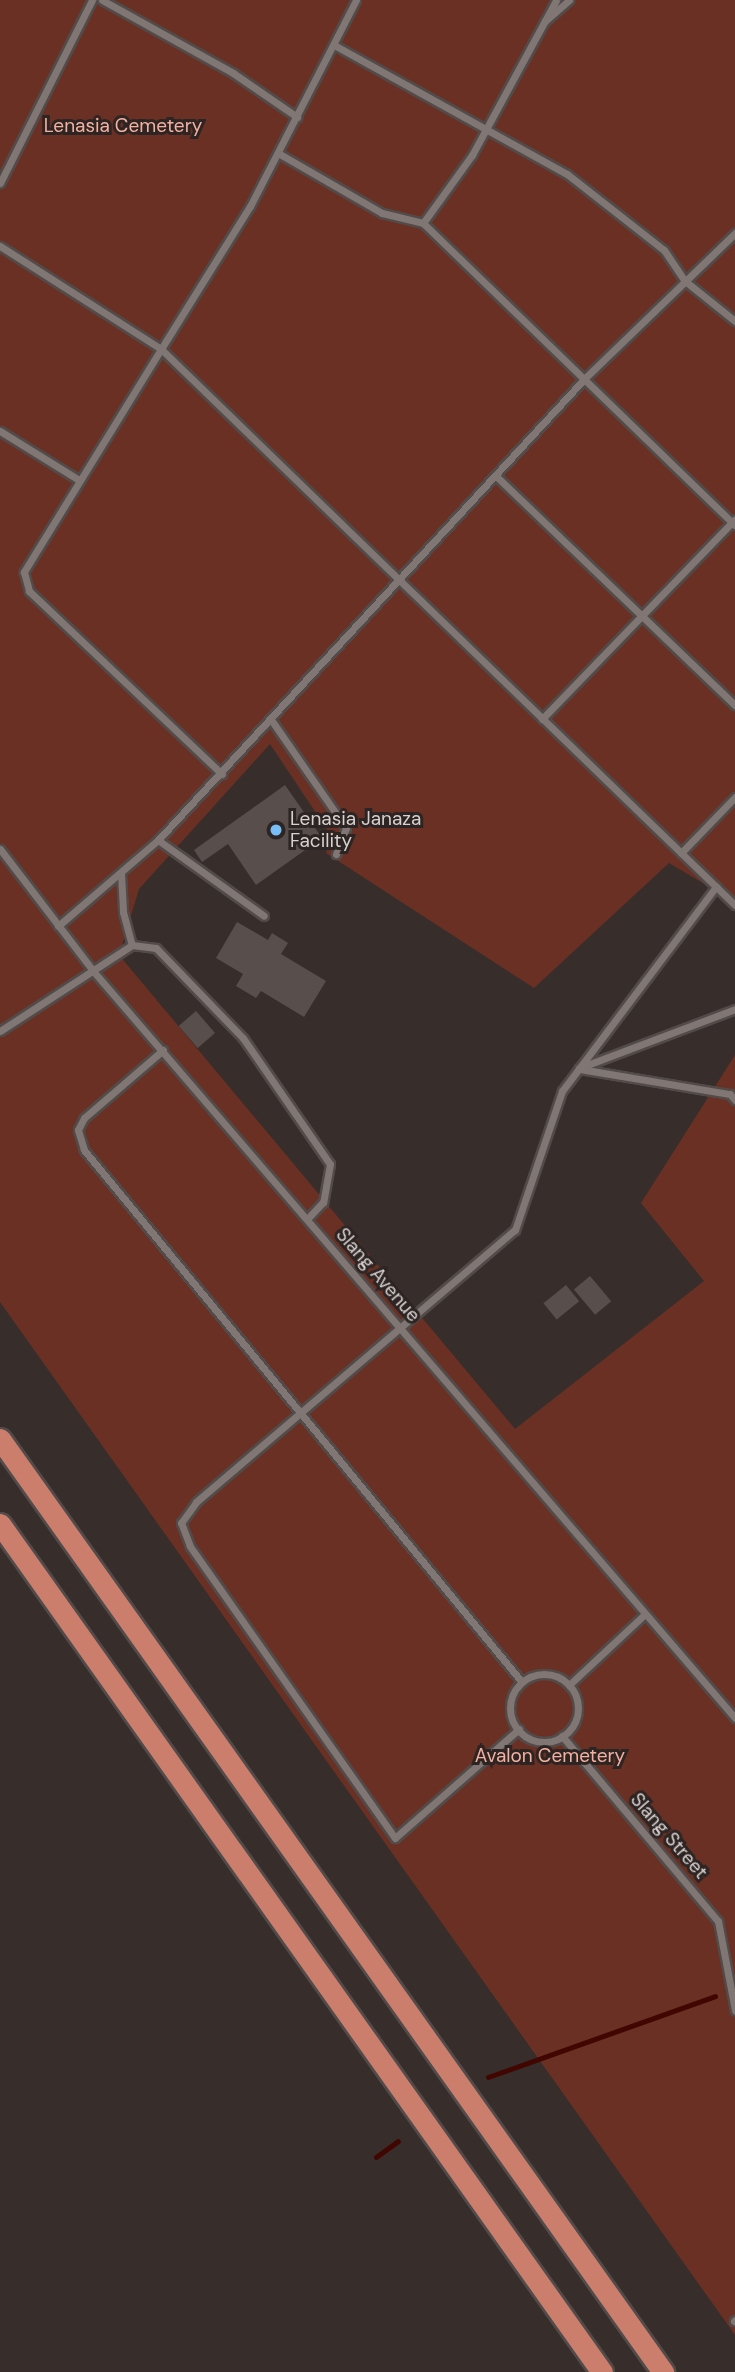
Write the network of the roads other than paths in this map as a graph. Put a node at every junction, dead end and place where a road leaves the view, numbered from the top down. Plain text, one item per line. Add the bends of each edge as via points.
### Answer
1 (92, 0) edge
2 (102, 0) edge
3 (356, 0) edge
4 (556, 0) edge
5 (569, 0) edge
6 (544, 21) junction
7 (334, 45) junction
8 (297, 117) junction
9 (487, 130) junction
10 (278, 153) junction
11 (0, 183) edge
12 (423, 223) junction
13 (735, 233) edge
14 (0, 246) edge
15 (685, 281) junction
16 (735, 321) edge
17 (161, 349) junction
18 (585, 378) junction
19 (0, 431) edge
20 (496, 476) junction
21 (79, 480) junction
22 (734, 522) edge
23 (400, 581) junction
24 (642, 615) junction
25 (735, 705) edge
26 (542, 719) junction
27 (272, 721) junction
28 (222, 774) junction
29 (735, 797) edge
30 (158, 840) junction
31 (0, 849) edge
32 (681, 853) junction
33 (336, 854) dead end
34 (121, 873) junction
35 (716, 887) junction
36 (735, 905) edge
37 (264, 916) dead end
38 (58, 926) junction
39 (132, 945) junction
40 (94, 972) junction
41 (735, 1009) edge
42 (0, 1031) edge
43 (163, 1050) junction
44 (578, 1069) junction
45 (735, 1100) edge
46 (308, 1218) junction
47 (404, 1329) junction
48 (299, 1412) junction
49 (0, 1439) edge
50 (0, 1526) edge
51 (645, 1614) junction
52 (522, 1682) junction
53 (569, 1685) junction
54 (735, 1718) edge
55 (519, 1729) junction
56 (562, 1737) junction
57 (735, 2010) edge
58 (602, 2372) edge
59 (663, 2372) edge

1 - 11 lane
2 - 8 lane via 233,73
3 - 7 lane
4 - 6 lane
5 - 6 lane via 559,14
6 - 9 lane
7 - 8 lane
7 - 9 lane
8 - 10 lane
9 - 12 lane
9 - 15 lane via 567,174 664,250
10 - 12 lane via 383,213
10 - 17 lane
12 - 18 lane
13 - 15 lane
14 - 17 lane
15 - 16 lane
15 - 18 lane
17 - 21 lane
17 - 23 lane
18 - 20 lane
18 - 22 lane
19 - 21 lane
20 - 23 lane
20 - 24 lane
21 - 28 lane via 24,572 29,591
22 - 24 lane
23 - 26 lane
23 - 27 lane
24 - 25 lane
24 - 26 lane
26 - 32 lane
27 - 28 lane
27 - 33 lane via 346,828
28 - 30 lane
29 - 32 lane
30 - 34 lane
30 - 37 lane
31 - 38 lane, Slang Avenue
32 - 35 lane
34 - 38 lane
34 - 39 lane
35 - 36 lane
35 - 44 lane
38 - 40 lane, Slang Avenue
39 - 40 lane
39 - 46 lane via 156,948 179,969 243,1038 314,1138 330,1164 330,1183 323,1202
40 - 42 lane
40 - 43 lane, Slang Avenue
41 - 44 lane
43 - 46 lane, Slang Avenue
43 - 48 lane via 84,1118 79,1139
44 - 45 lane via 730,1094
44 - 47 lane via 562,1091 515,1230
46 - 47 lane, Slang Avenue
47 - 48 lane
47 - 51 lane, Slang Avenue
48 - 52 lane
48 - 55 lane via 185,1512 181,1523 190,1546 395,1838
49 - 59 highway
50 - 58 highway
51 - 53 lane
51 - 54 lane, Slang Avenue
52 - 53 lane via 542,1674
52 - 55 lane via 511,1701
53 - 56 lane via 578,1708
55 - 56 lane via 541,1741
56 - 57 lane, Slang Street via 718,1921

